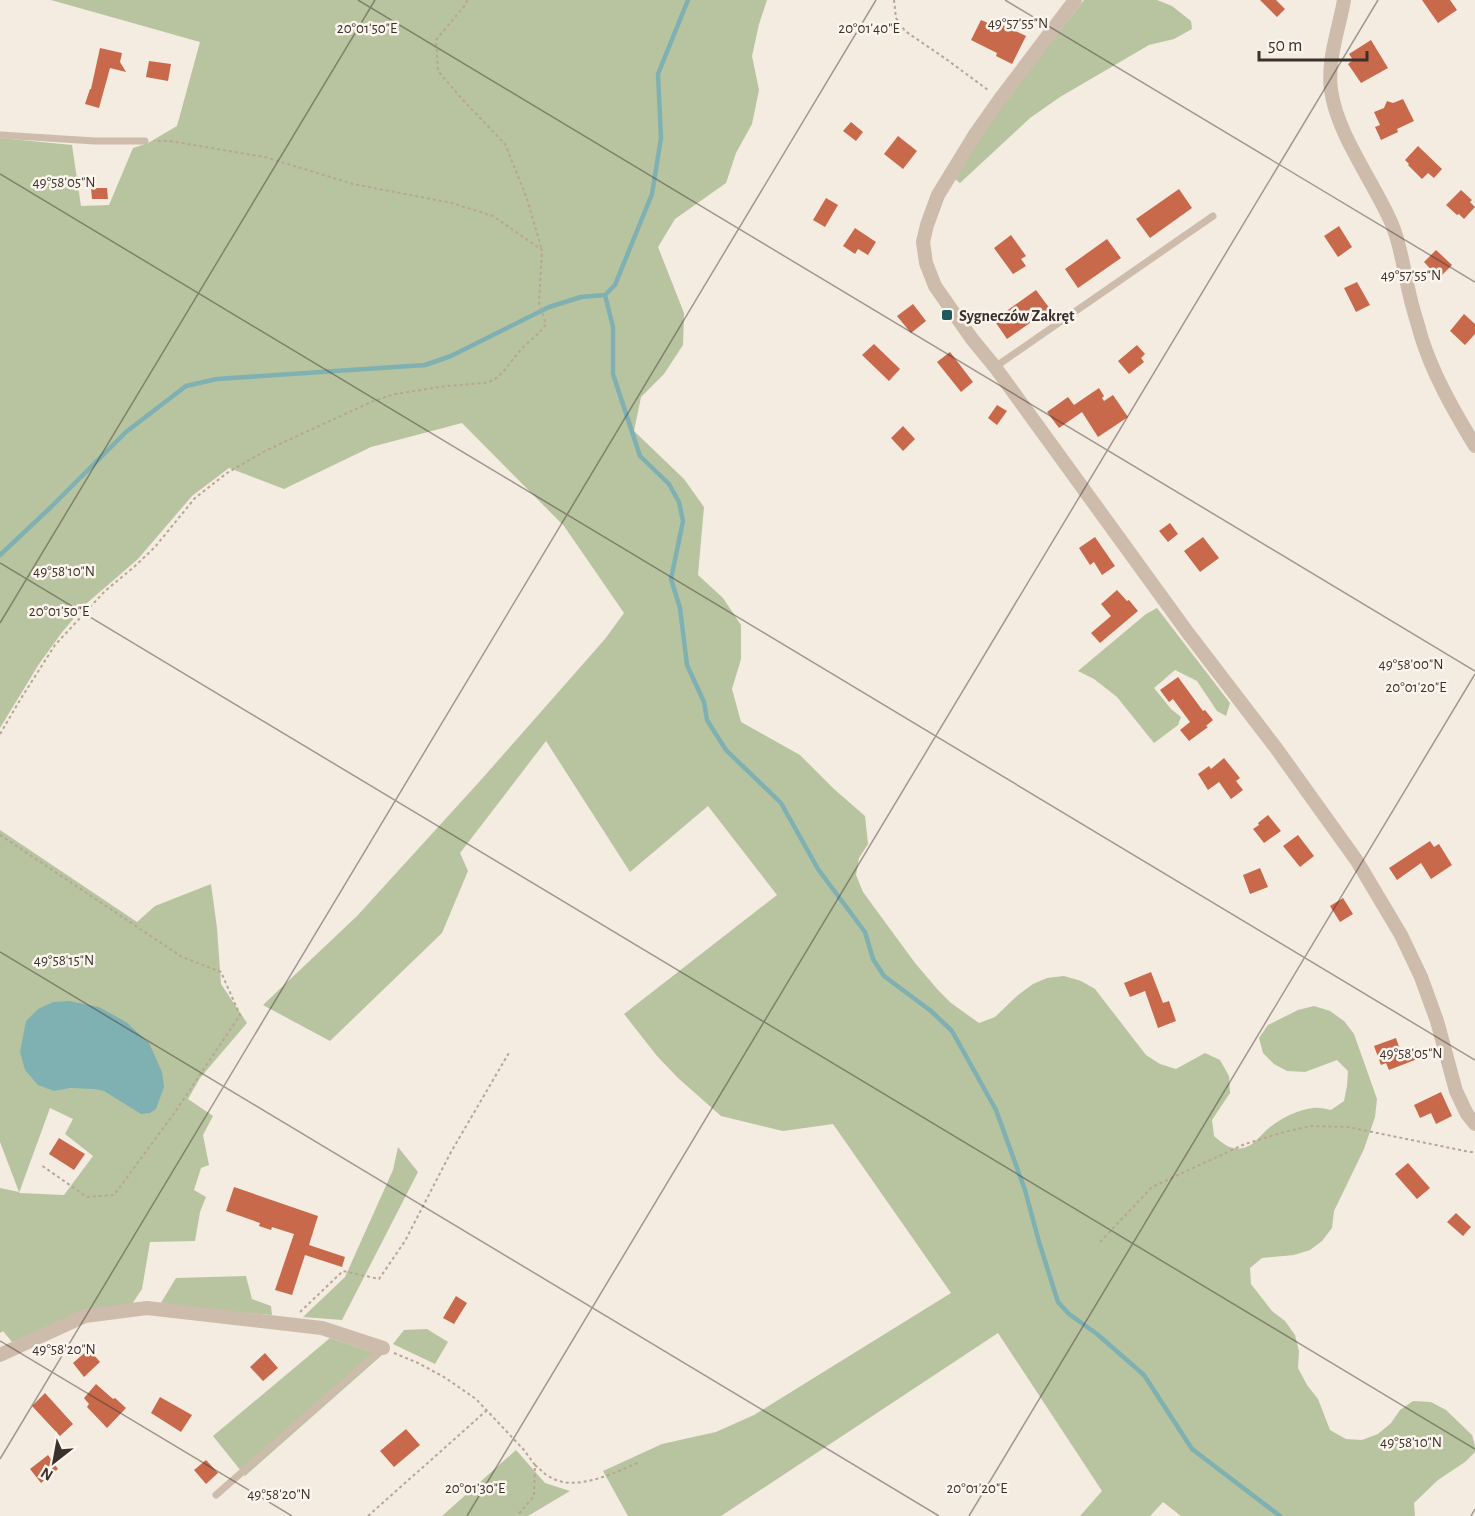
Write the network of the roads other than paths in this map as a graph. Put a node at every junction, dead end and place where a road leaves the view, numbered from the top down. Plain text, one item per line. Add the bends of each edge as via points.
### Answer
1 (1075, 0) edge
2 (1344, 0) edge
3 (0, 135) edge
4 (146, 141) road end
5 (1214, 216) dead end
6 (995, 368) junction
7 (1475, 446) edge
8 (1475, 1124) edge
9 (383, 1348) joint
10 (0, 1355) edge
11 (216, 1495) dead end

1 - 6 street via 976,134 939,195 923,242 935,286
2 - 7 street via 1330,78 1335,106 1391,222 1430,362
3 - 4 lane
5 - 6 lane
6 - 8 street via 1357,861 1401,935 1421,978 1456,1091
9 - 10 street via 322,1328 147,1308 85,1316
9 - 11 lane

